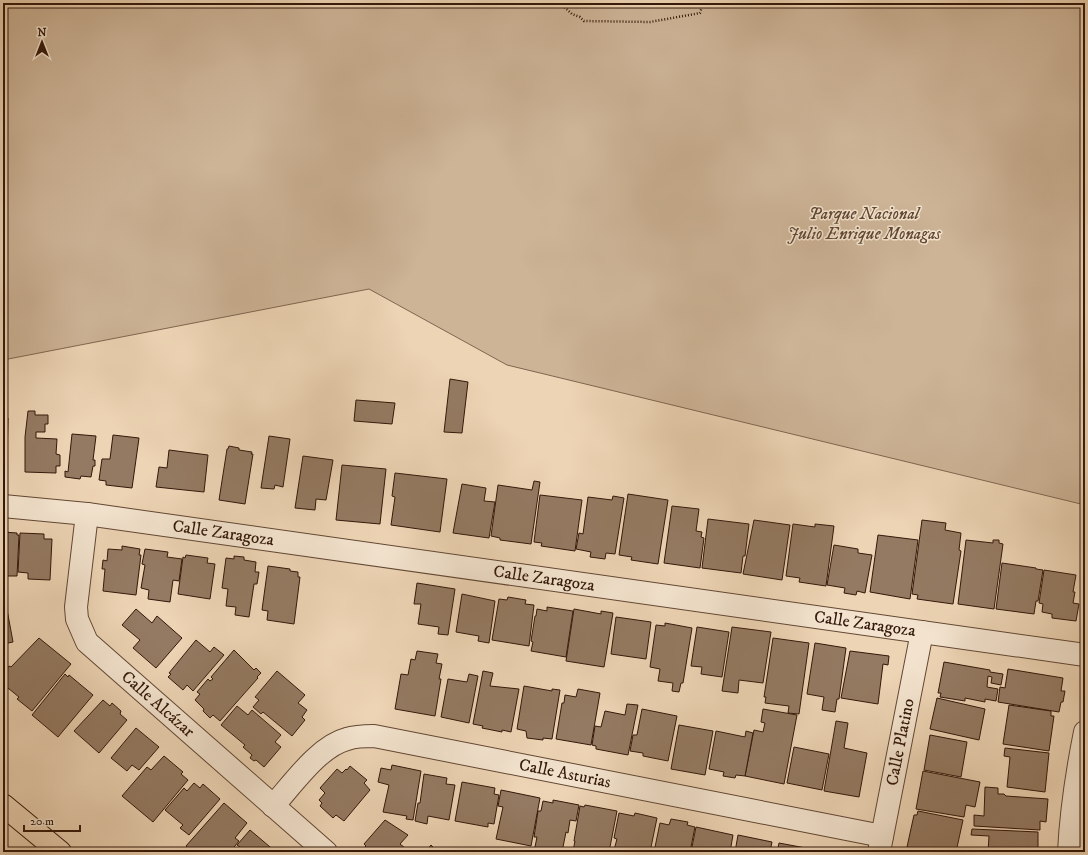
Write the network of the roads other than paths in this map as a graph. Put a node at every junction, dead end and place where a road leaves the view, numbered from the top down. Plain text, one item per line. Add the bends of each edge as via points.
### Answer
1 (3, 506) edge
2 (87, 514) junction
3 (922, 632) junction
4 (1085, 655) edge
5 (1085, 732) edge
6 (3, 806) edge
7 (273, 806) junction
8 (881, 844) edge
9 (60, 852) edge
10 (326, 852) edge
11 (1069, 852) edge

1 - 2 street, Calle Zaragoza
2 - 3 street, Calle Zaragoza
2 - 7 street, Calle Alcázar via 76,607 87,642
3 - 4 street, Calle Zaragoza
3 - 8 street, Calle Platino
5 - 11 street via 1076,781
6 - 9 main road
7 - 8 street, Calle Asturias via 319,754 329,747 346,739 374,736
7 - 10 street, Calle Alcázar

